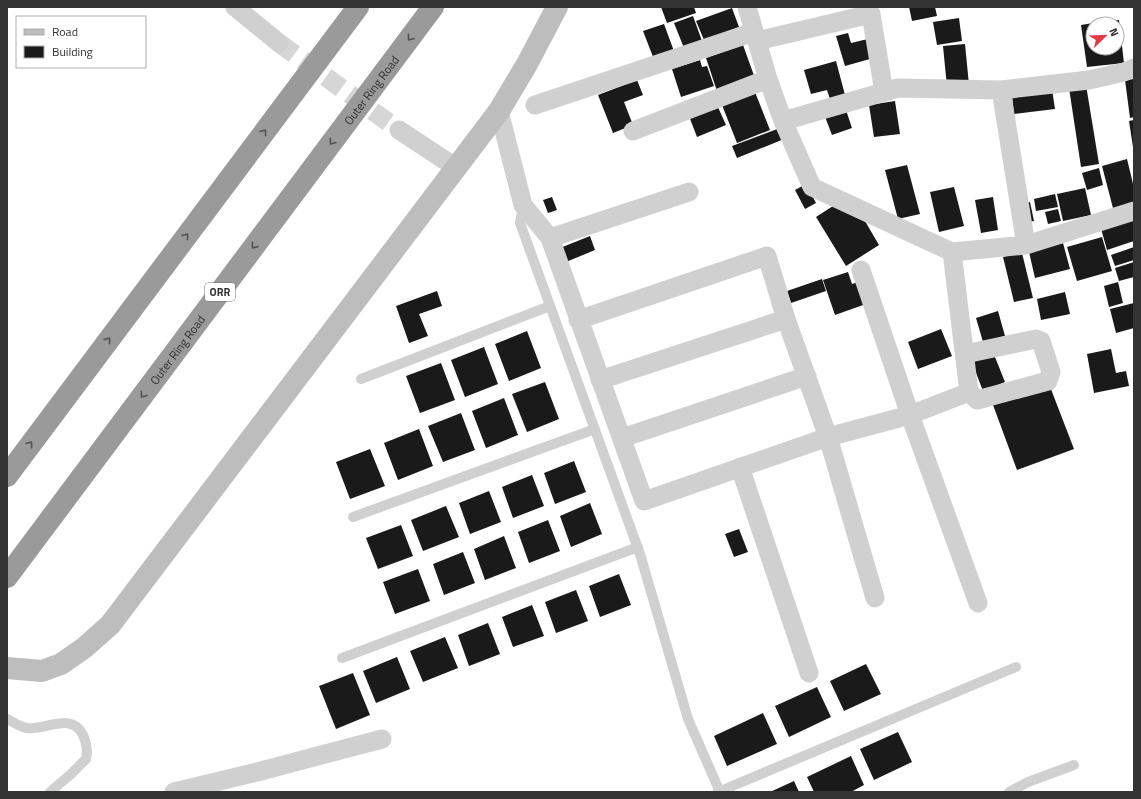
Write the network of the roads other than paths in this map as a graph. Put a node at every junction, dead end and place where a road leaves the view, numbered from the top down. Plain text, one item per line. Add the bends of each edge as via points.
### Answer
1 (235, 7) edge
2 (358, 7) edge
3 (433, 7) edge
4 (557, 7) edge
5 (746, 7) edge
6 (755, 36) junction
7 (279, 43) tunnel mouth
8 (1134, 68) edge
9 (768, 79) junction
10 (1001, 90) junction
11 (884, 92) junction
12 (535, 105) dead end
13 (499, 111) junction
14 (783, 121) junction
15 (399, 130) tunnel mouth
16 (633, 131) dead end
17 (455, 167) junction
18 (689, 192) dead end
19 (523, 205) junction
20 (1134, 211) edge
21 (550, 238) junction
22 (1026, 245) junction
23 (952, 252) junction
24 (861, 270) dead end
25 (550, 306) junction
26 (786, 319) junction
27 (578, 320) junction
28 (964, 354) junction
29 (807, 376) junction
30 (361, 378) dead end
31 (600, 380) junction
32 (969, 392) junction
33 (910, 415) junction
34 (595, 429) junction
35 (828, 437) junction
36 (622, 438) junction
37 (740, 467) junction
38 (7, 476) edge
39 (353, 517) dead end
40 (638, 547) junction
41 (7, 577) edge
42 (875, 598) dead end
43 (978, 603) dead end
44 (342, 658) dead end
45 (1016, 667) dead end
46 (7, 668) edge
47 (809, 673) dead end
48 (7, 719) edge
49 (382, 739) dead end
50 (1074, 765) dead end
51 (50, 792) edge
52 (174, 792) edge
53 (719, 792) edge
54 (1009, 792) edge

1 - 7 street
38 -> 2 highway
3 -> 41 highway, Outer Ring Road / ORR
4 - 13 main road
5 - 6 street
6 - 9 street
6 - 11 street via 871,14
6 - 12 street
8 - 10 street via 1089,80
9 - 14 street
9 - 16 street
10 - 11 street via 898,88
10 - 22 street
11 - 14 street
13 - 17 main road
13 - 19 street
14 - 23 street via 812,187
15 - 17 street
17 - 46 main road via 110,625 61,664 42,671
18 - 21 street
19 - 21 street
19 - 25 lane via 520,223
20 - 22 street
21 - 27 street
22 - 23 street
23 - 28 street
24 - 33 street
25 - 30 lane
25 - 34 lane
26 - 27 street via 767,256
26 - 29 street
26 - 31 street
27 - 31 street
28 - 32 street
28 - 32 street via 1036,339 1041,341 1051,372 1048,380 977,400
29 - 35 street
29 - 36 street
31 - 36 street
32 - 33 street
33 - 35 street
33 - 43 street
34 - 39 lane
34 - 40 lane
35 - 37 street
35 - 42 street
36 - 37 street via 644,501
37 - 47 street
40 - 44 lane
40 - 53 lane via 688,719
45 - 53 lane
48 - 51 lane via 27,728 68,722 81,731 87,748 86,759
49 - 52 street
50 - 54 lane

